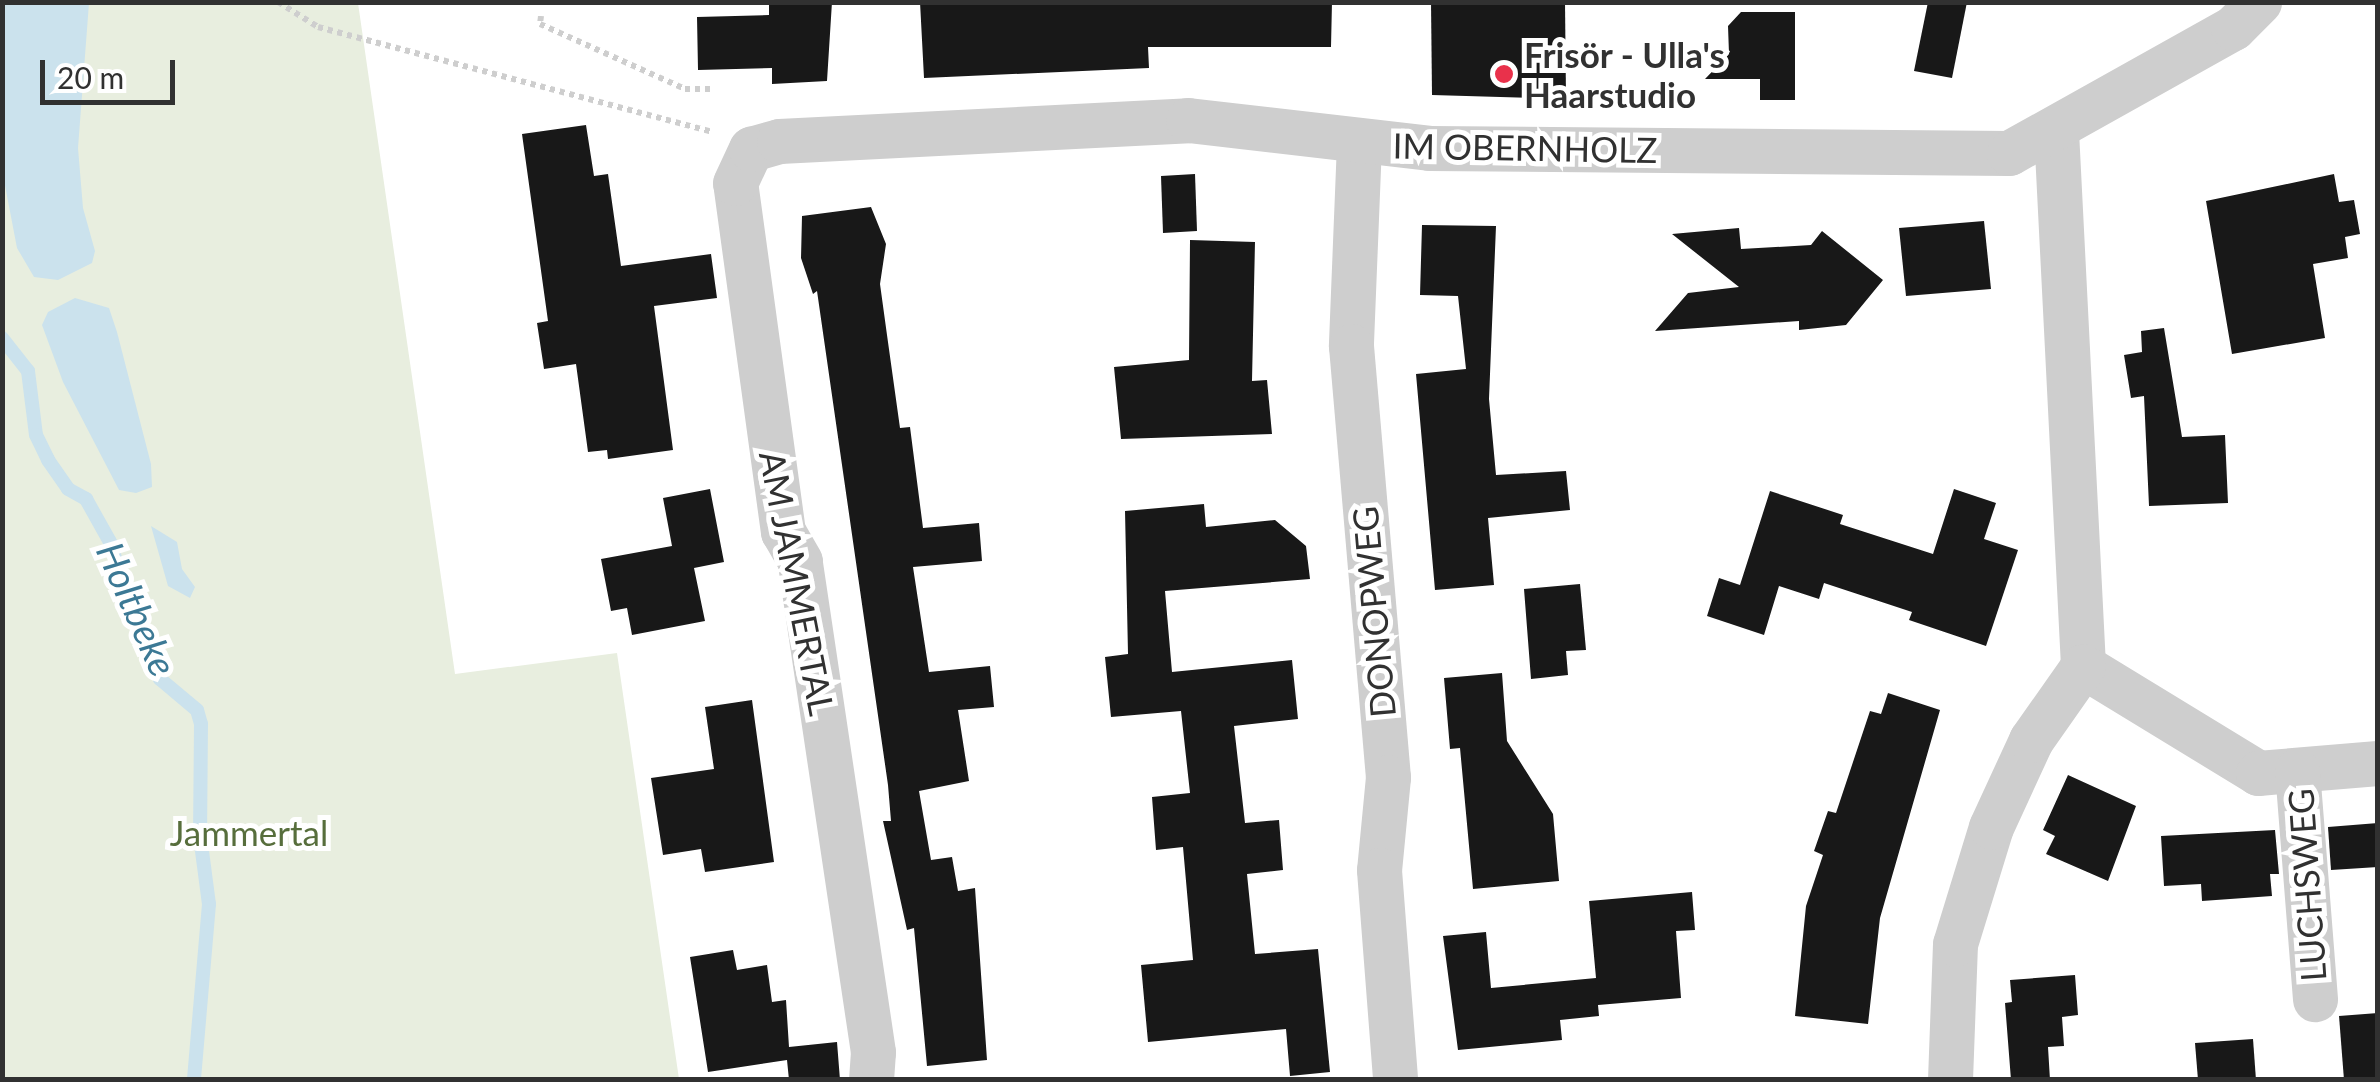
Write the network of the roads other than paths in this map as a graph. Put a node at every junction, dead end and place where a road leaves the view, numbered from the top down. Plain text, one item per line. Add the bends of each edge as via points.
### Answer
1 (2259, 2) edge
2 (2056, 131) junction
3 (1359, 144) junction
4 (750, 149) joint
5 (2083, 666) junction
6 (2378, 763) edge
7 (2297, 770) junction
8 (2315, 1000) dead end
9 (871, 1080) edge
10 (1395, 1080) edge
11 (1950, 1080) edge

1 - 2 street, IM OBERNHOLZ via 2234,28
2 - 3 street, IM OBERNHOLZ via 2009,153
2 - 5 street
3 - 4 street, IM OBERNHOLZ via 1188,120 779,141
3 - 10 street, DONOPWEG via 1351,346 1388,777 1379,870
4 - 9 street, AM JAMMERTAL via 735,183 783,532 803,580 874,1052
5 - 7 street, LUCHSWEG via 2258,773
5 - 11 street via 2031,740 1991,827 1955,944
6 - 7 street, LUCHSWEG
7 - 8 street, LUCHSWEG

